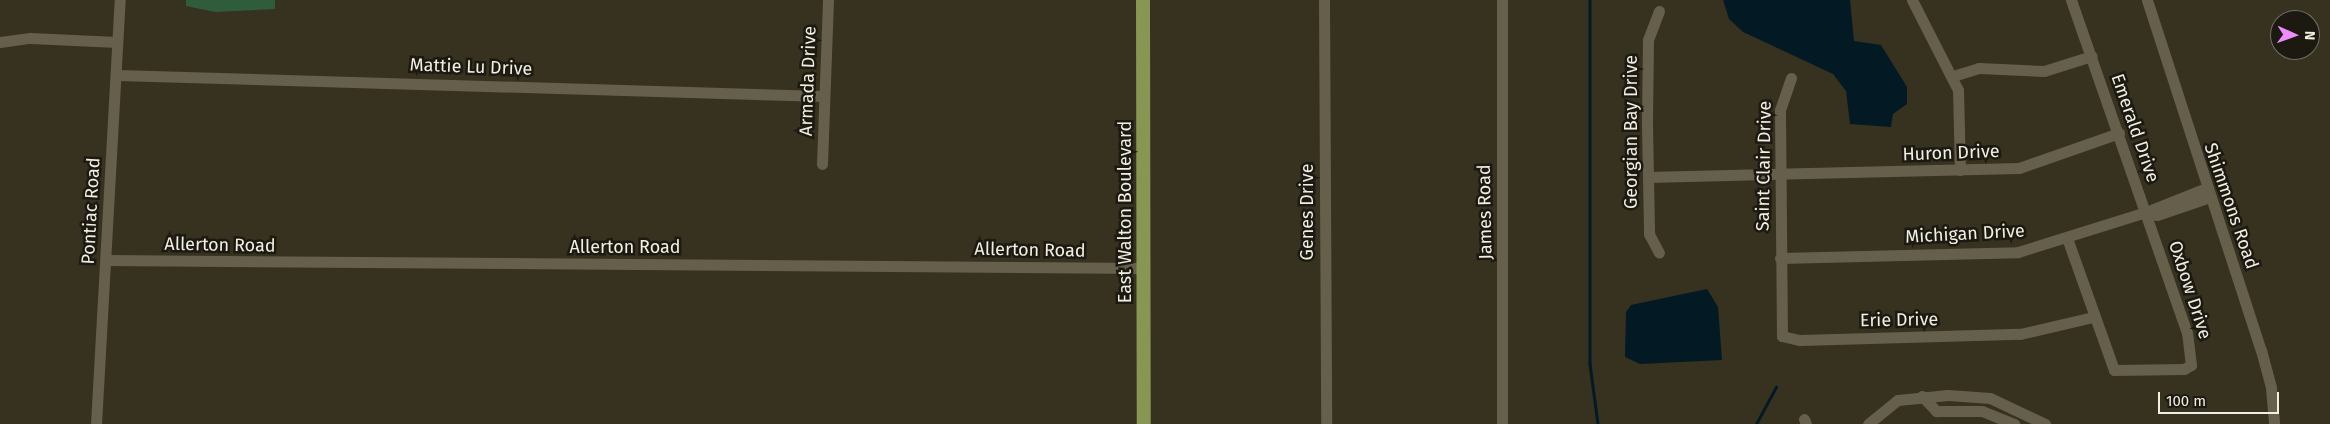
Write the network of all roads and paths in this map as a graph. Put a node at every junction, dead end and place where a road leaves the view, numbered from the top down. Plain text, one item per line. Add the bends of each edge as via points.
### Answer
1 (120, 0) edge
2 (828, 0) edge
3 (1144, 0) edge
4 (1324, 0) edge
5 (1502, 0) edge
6 (1912, 0) edge
7 (2071, 0) edge
8 (2147, 0) edge
9 (1659, 11) dead end
10 (0, 42) edge
11 (117, 42) junction
12 (2092, 56) junction
13 (117, 75) junction
14 (1953, 76) junction
15 (1791, 78) dead end
16 (824, 96) junction
17 (2119, 134) junction
18 (822, 164) dead end
19 (1960, 170) junction
20 (1779, 174) junction
21 (1648, 177) junction
22 (2208, 193) junction
23 (2146, 212) junction
24 (2067, 238) junction
25 (1659, 253) dead end
26 (1780, 258) junction
27 (106, 260) junction
28 (1144, 268) junction
29 (2093, 317) junction
30 (1922, 396) junction
31 (96, 424) edge
32 (1144, 424) edge
33 (1326, 424) edge
34 (1502, 424) edge
35 (1868, 424) edge
36 (2015, 424) edge
37 (2045, 424) edge
38 (2274, 424) edge

1 - 11 street, Pontiac Road
2 - 16 street, Armada Drive
3 - 28 main road, East Walton Boulevard
4 - 33 street, Genes Drive
5 - 34 street, James Road
6 - 14 street
7 - 12 street, Emerald Drive
8 - 22 street, Shimmons Road
9 - 21 street, Georgian Bay Drive via 1648,40
10 - 11 street via 30,38
11 - 13 street, Pontiac Road
12 - 14 street via 2044,71 1979,68
12 - 17 street, Emerald Drive
13 - 16 street, Mattie Lu Drive
13 - 27 street, Pontiac Road
14 - 19 street
15 - 20 street, Saint Clair Drive via 1780,98
16 - 18 street, Armada Drive
17 - 19 street, Huron Drive via 2019,168
17 - 23 street, Emerald Drive
19 - 20 street, Huron Drive
20 - 21 street, Huron Drive
20 - 26 street, Saint Clair Drive
21 - 25 street, Georgian Bay Drive via 1650,234
22 - 23 street, Michigan Drive
22 - 38 street, Shimmons Road via 2261,350 2271,388
23 - 24 street, Michigan Drive
23 - 29 street, Oxbow Drive via 2187,333 2191,365 2184,369 2114,370
24 - 26 street, Michigan Drive via 2018,252
24 - 29 street
26 - 29 street, Erie Drive via 1780,325 1789,340 2020,334
27 - 28 street, Allerton Road
27 - 31 street, Pontiac Road
28 - 32 main road, East Walton Boulevard
30 - 35 street via 1885,405
30 - 36 street via 1936,411 1982,411
30 - 37 street via 1990,398

